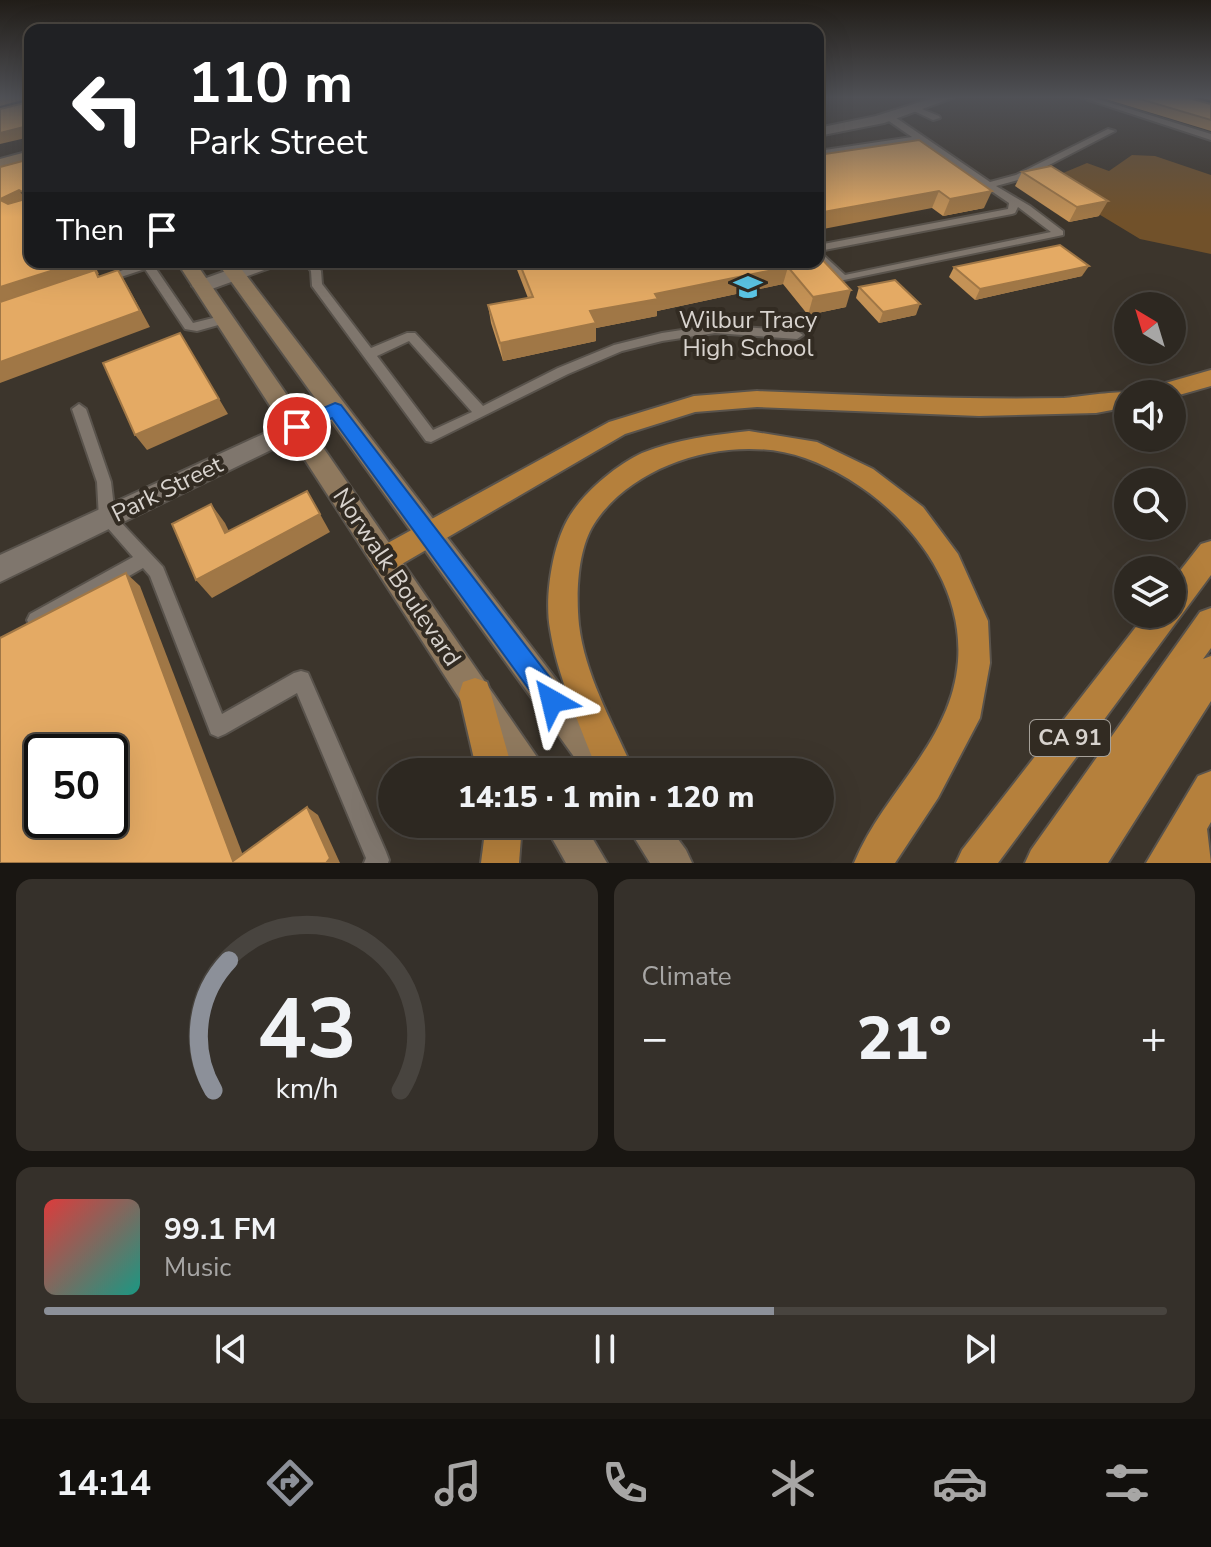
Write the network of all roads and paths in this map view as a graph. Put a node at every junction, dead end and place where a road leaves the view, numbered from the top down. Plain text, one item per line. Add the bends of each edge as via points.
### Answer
1 (1099, 137) edge
2 (919, 138) joint
3 (824, 153) edge
4 (24, 158) edge
5 (0, 164) edge
6 (988, 185) junction
7 (1014, 202) junction
8 (824, 247) edge
9 (824, 260) edge
10 (137, 268) edge
11 (155, 268) edge
12 (190, 268) edge
13 (230, 268) edge
14 (314, 268) edge
15 (84, 286) edge
16 (202, 286) junction
17 (225, 319) junction
18 (797, 335) dead end
19 (369, 354) junction
20 (1211, 378) edge
21 (1186, 385) edge
22 (1114, 402) edge
23 (79, 409) dead end
24 (335, 409) junction
25 (481, 413) junction
26 (297, 427) junction
27 (107, 518) junction
28 (429, 535) junction
29 (1211, 553) edge
30 (145, 559) junction
31 (385, 559) junction
32 (0, 569) edge
33 (1186, 586) edge
34 (1211, 622) edge
35 (24, 626) edge
36 (1153, 628) edge
37 (1211, 672) edge
38 (475, 694) junction
39 (491, 758) edge
40 (518, 758) edge
41 (596, 758) edge
42 (610, 758) edge
43 (1211, 789) edge
44 (503, 838) edge
45 (571, 838) edge
46 (654, 838) edge
47 (1190, 845) edge
48 (375, 863) edge
49 (500, 863) edge
50 (588, 863) edge
51 (673, 863) edge
52 (873, 863) edge
53 (975, 863) edge
54 (1044, 863) edge
55 (1086, 863) edge
56 (1165, 863) edge

1 - 6 lane via 1019,177
2 - 3 lane
2 - 6 lane
4 - 5 main road
6 - 7 lane
7 - 8 lane via 1012,211
7 - 9 lane via 1059,233 843,279
10 - 15 lane
11 - 17 lane via 189,326
12 - 16 main road, Norwalk Boulevard
13 - 16 street
13 - 24 main road, Norwalk Boulevard
14 - 19 lane via 316,284
16 - 17 main road, Norwalk Boulevard
17 - 26 main road, Norwalk Boulevard
18 - 25 lane via 715,329 662,337 563,371
19 - 25 lane via 411,336
19 - 25 lane via 431,437
20 - 21 highway
22 - 28 highway via 979,408 757,399 694,404 617,428
23 - 27 lane via 104,482
24 - 26 street, Park Street
24 - 28 main road, Norwalk Boulevard
26 - 27 street, Park Street
26 - 31 main road, Norwalk Boulevard
27 - 30 lane
27 - 32 street, Park Street
28 - 31 highway
28 - 41 main road, Norwalk Boulevard
29 - 33 highway
30 - 35 lane
30 - 48 lane via 157,572 218,727 301,680
31 - 38 main road, Norwalk Boulevard
34 - 54 highway
36 - 53 highway, CA 91
37 - 55 highway
38 - 39 highway
38 - 40 main road, Norwalk Boulevard
42 - 52 highway via 576,676 564,625 566,563 582,519 618,482 649,461 692,447 749,440 808,449 864,476 914,515 948,563 973,621 974,663 963,718
43 - 47 highway
44 - 49 highway
45 - 50 main road
46 - 51 main road
47 - 56 highway

